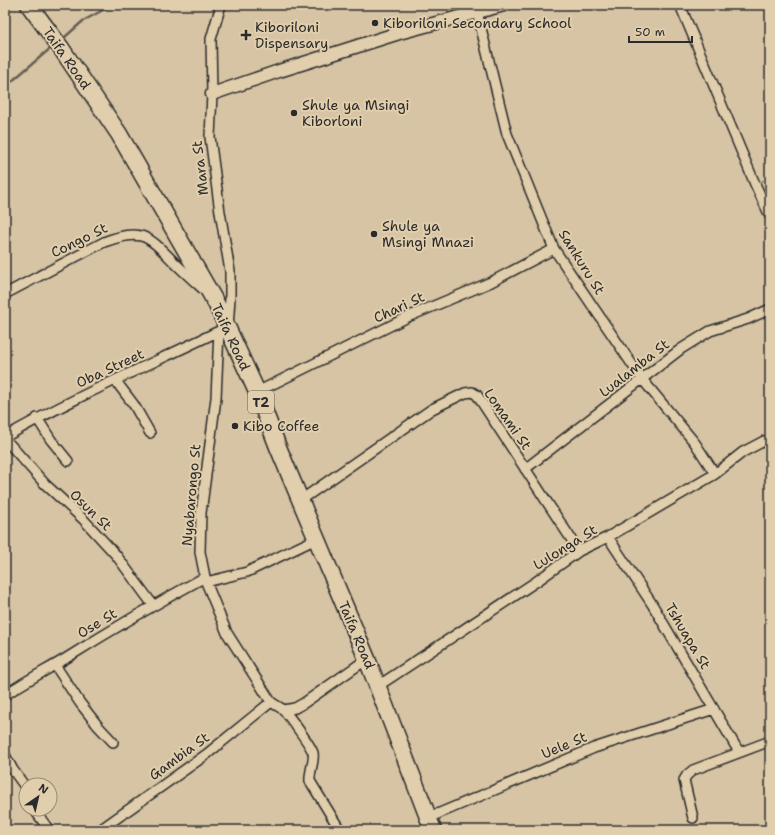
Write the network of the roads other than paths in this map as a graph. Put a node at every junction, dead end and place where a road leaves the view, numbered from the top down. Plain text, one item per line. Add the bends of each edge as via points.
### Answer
1 (29, 5) edge
2 (221, 5) edge
3 (680, 5) edge
4 (497, 6) edge
5 (477, 12) junction
6 (212, 94) junction
7 (770, 216) edge
8 (554, 249) junction
9 (5, 294) edge
10 (216, 303) junction
11 (770, 309) edge
12 (223, 329) junction
13 (642, 379) junction
14 (115, 380) junction
15 (257, 392) junction
16 (37, 418) junction
17 (150, 433) dead end
18 (5, 438) edge
19 (770, 441) edge
20 (68, 461) dead end
21 (525, 469) junction
22 (715, 474) junction
23 (301, 500) junction
24 (608, 537) junction
25 (316, 539) junction
26 (579, 551) junction
27 (206, 579) junction
28 (153, 605) junction
29 (367, 659) junction
30 (55, 665) junction
31 (378, 686) junction
32 (5, 695) edge
33 (271, 702) junction
34 (714, 709) junction
35 (284, 710) junction
36 (770, 741) edge
37 (113, 742) dead end
38 (740, 752) junction
39 (5, 755) edge
40 (18, 777) edge
41 (40, 817) edge
42 (693, 818) dead end
43 (431, 824) edge
44 (49, 830) edge
45 (100, 830) edge
46 (340, 830) edge

1 - 10 highway, Taifa Road / T2 via 119,134
2 - 6 street, Mara St via 211,40
3 - 7 street
4 - 5 street
5 - 6 street via 378,39
5 - 8 street, Sankuru St via 508,134
6 - 12 street, Mara St via 210,137 230,271 230,298
8 - 13 street, Sankuru St
8 - 15 street, Chari St via 490,282 410,316
9 - 10 street, Congo St via 104,242 135,234 156,243
10 - 12 highway, Taifa Road / T2
11 - 13 street, Lualamba St via 710,331 681,349
12 - 14 street, Oba Street
12 - 15 highway, Taifa Road / T2
12 - 27 street, Nyabarongo St via 201,519 200,552
13 - 21 street, Lualamba St
13 - 22 street, Sankuru St via 695,444
14 - 16 street, Oba Street
14 - 17 street via 134,404
15 - 23 highway, Taifa Road / T2
16 - 18 street, Oba Street
16 - 20 street
18 - 28 street, Osun St via 45,484 83,519 116,555
19 - 22 street, Lulonga St via 764,441 743,452
21 - 23 street, Lomami St via 477,395 472,392 432,409
21 - 26 street, Lomami St
22 - 24 street, Lulonga St
23 - 25 highway, Taifa Road / T2
24 - 26 street, Lulonga St
24 - 34 street, Tshuapa St via 652,604
25 - 27 street, Ose St via 247,572
25 - 29 highway, Taifa Road / T2
26 - 31 street, Lulonga St
27 - 28 street, Ose St
27 - 33 street, Nyabarongo St via 227,633
28 - 30 street, Ose St
29 - 31 highway, Taifa Road / T2
29 - 35 street via 304,703
30 - 32 street, Ose St
30 - 37 street via 80,703
31 - 43 highway, Taifa Road / T2
33 - 35 street, Nyabarongo St
33 - 45 street, Gambia St via 207,754
34 - 38 street, Tshuapa St
34 - 43 street, Uele St via 594,748
35 - 46 street, Nyabarongo St via 313,752 310,781
36 - 38 street
38 - 42 street via 693,770 687,775 684,780
39 - 40 street
41 - 44 street

